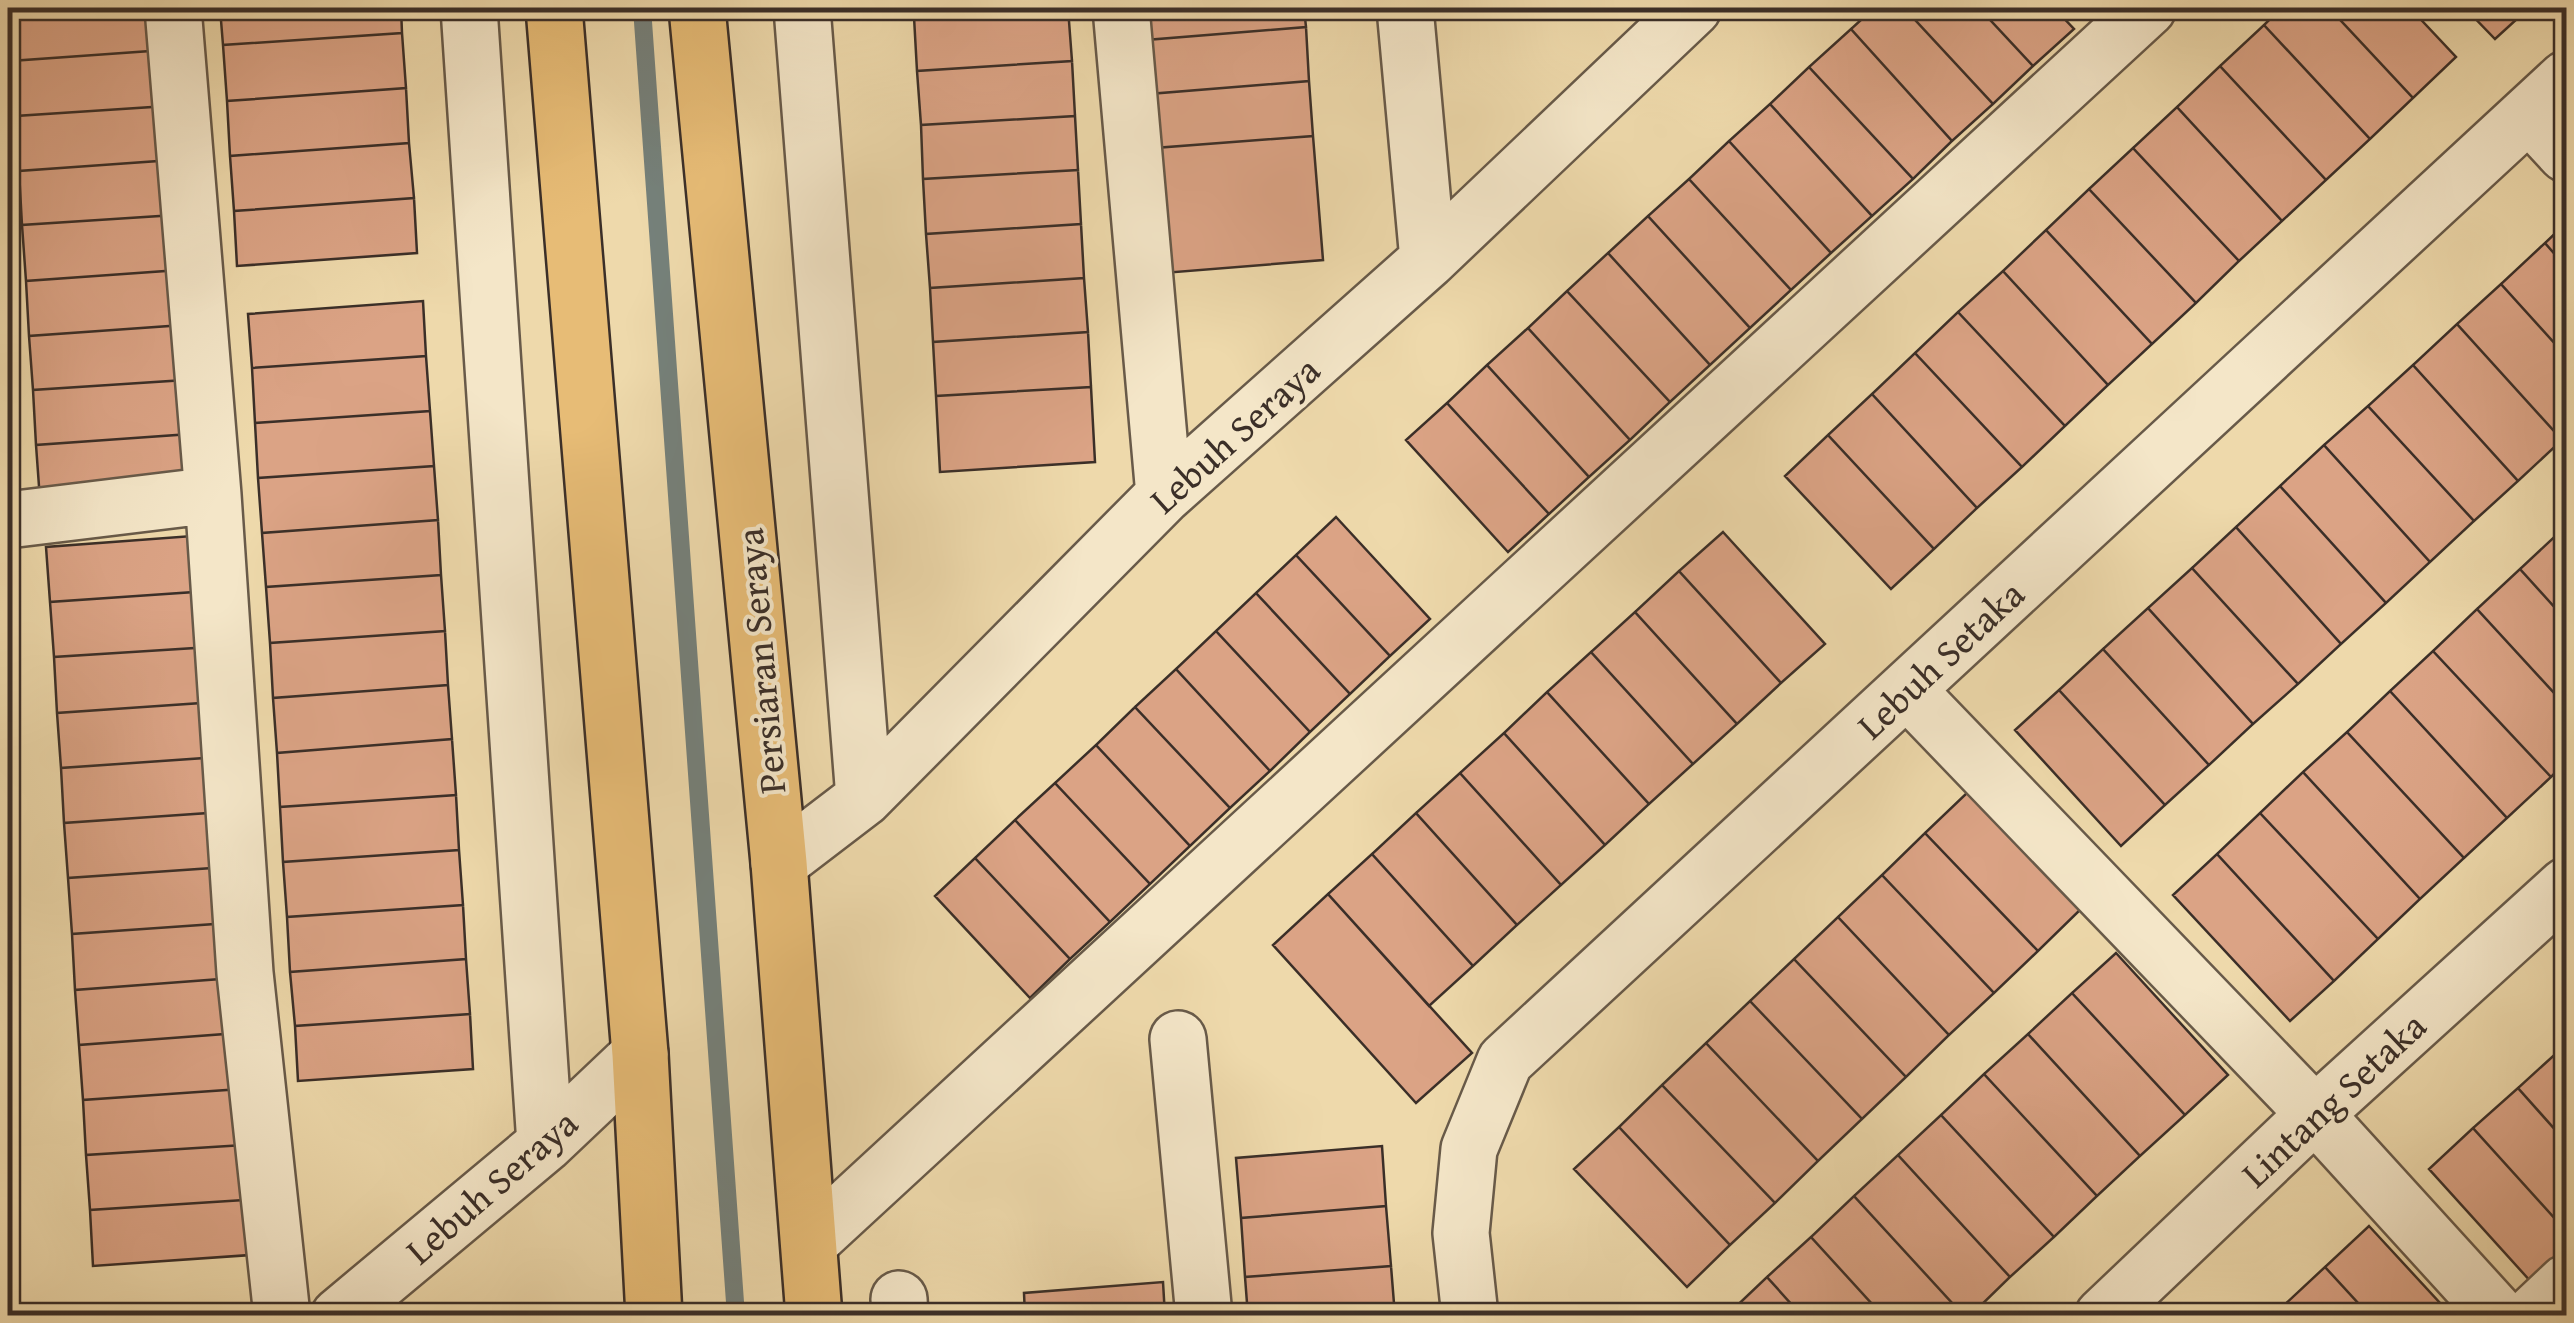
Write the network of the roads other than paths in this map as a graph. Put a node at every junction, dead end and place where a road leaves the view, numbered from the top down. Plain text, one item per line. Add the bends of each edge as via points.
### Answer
1 (173, 8) edge
2 (469, 8) edge
3 (554, 8) edge
4 (697, 8) edge
5 (802, 8) edge
6 (1121, 8) edge
7 (1405, 8) edge
8 (1693, 8) edge
9 (2148, 8) edge
10 (2548, 96) edge
11 (2566, 154) edge
12 (1428, 260) junction
13 (1164, 494) junction
14 (213, 496) junction
15 (8, 520) edge
16 (1907, 690) junction
17 (864, 798) junction
18 (779, 863) junction
19 (2566, 886) edge
20 (1178, 1039) dead end
21 (640, 1054) junction
22 (2315, 1114) junction
23 (545, 1144) junction
24 (809, 1243) junction
25 (2566, 1283) edge
26 (282, 1316) edge
27 (339, 1316) edge
28 (654, 1316) edge
29 (814, 1316) edge
30 (1204, 1316) edge
31 (1470, 1316) edge
32 (2104, 1316) edge
33 (2499, 1316) edge
34 (2532, 1316) edge

1 - 14 street
2 - 23 street
3 - 21 main road
4 - 18 main road, Persiaran Seraya
5 - 17 street
6 - 13 street
7 - 12 street
8 - 12 street, Lebuh Seraya
9 - 24 street
10 - 11 street
10 - 16 street, Lebuh Setaka
12 - 13 street, Lebuh Seraya
13 - 17 street, Lebuh Seraya
14 - 15 street
14 - 26 street via 245,973
16 - 22 street
16 - 31 street, Lebuh Setaka via 1506,1061 1469,1149 1460,1233
17 - 18 street, Lebuh Seraya
18 - 24 main road, Persiaran Seraya
19 - 22 street, Lintang Setaka
20 - 30 street
21 - 23 street, Lebuh Seraya
21 - 28 main road
22 - 32 street, Lintang Setaka
22 - 33 street
23 - 27 street, Lebuh Seraya
24 - 29 main road, Persiaran Seraya
25 - 34 street

